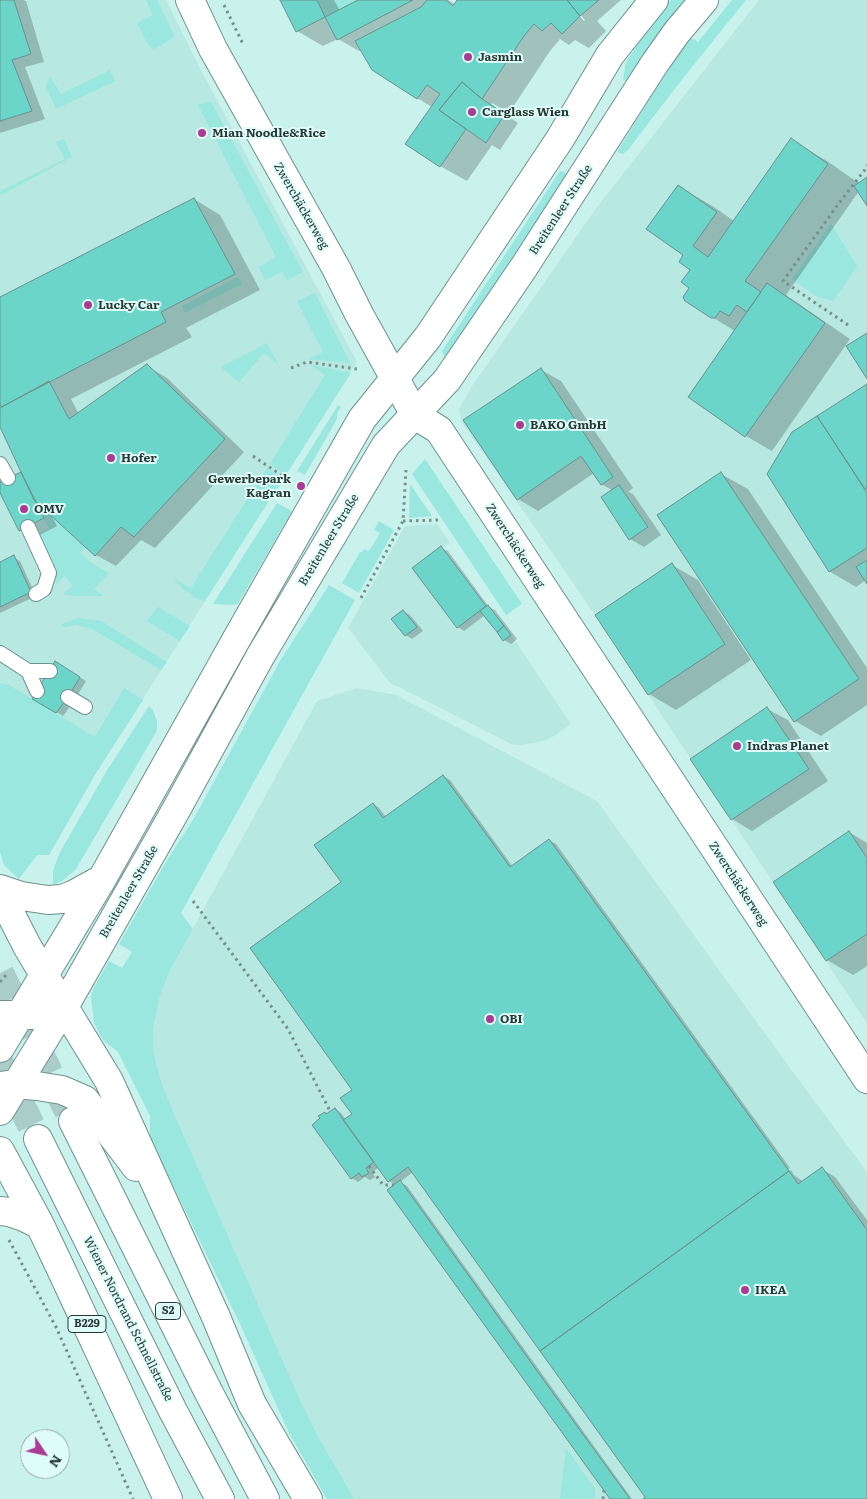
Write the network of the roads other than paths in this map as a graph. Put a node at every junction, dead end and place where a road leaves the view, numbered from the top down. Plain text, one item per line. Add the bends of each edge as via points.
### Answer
1 (190, 0) edge
2 (654, 0) edge
3 (704, 0) edge
4 (395, 378) junction
5 (415, 415) junction
6 (0, 464) edge
7 (8, 478) dead end
8 (28, 526) dead end
9 (36, 594) dead end
10 (0, 653) edge
11 (50, 671) dead end
12 (28, 672) junction
13 (37, 691) dead end
14 (68, 697) dead end
15 (85, 707) dead end
16 (102, 879) junction
17 (0, 889) edge
18 (0, 893) edge
19 (44, 975) junction
20 (64, 1007) junction
21 (10, 1015) edge
22 (0, 1048) edge
23 (867, 1079) edge
24 (8, 1085) edge
25 (0, 1111) edge
26 (74, 1121) tunnel mouth
27 (38, 1139) tunnel mouth
28 (0, 1151) edge
29 (168, 1210) junction
30 (0, 1211) edge
31 (40, 1225) junction
32 (168, 1499) edge
33 (220, 1499) edge
34 (265, 1499) edge
35 (308, 1499) edge

1 - 4 main road, Zwerchäckerweg via 213,49
2 - 4 main road via 610,56 560,139 428,337
3 - 5 main road, Breitenleer Straße via 655,63 447,380
4 - 5 main road, Zwerchäckerweg
4 - 16 main road via 362,419
5 - 20 main road, Breitenleer Straße via 386,445 279,623
5 - 23 main road, Zwerchäckerweg via 439,430
6 - 7 lane
8 - 9 lane via 49,572 44,589
10 - 12 lane
11 - 12 lane
12 - 13 lane
14 - 15 lane
16 - 17 main road via 62,899 20,896
16 - 19 main road
18 - 19 main road
19 - 20 main road
19 - 21 main road
20 - 21 main road via 39,1015
20 - 24 main road, Breitenleer Straße
20 - 29 main road via 109,1081
21 - 22 main road
24 - 25 main road, Breitenleer Straße
24 - 29 main road via 62,1090 85,1100
26 - 34 main road, S2
27 - 33 main road, Wiener Nordrand Schnellstraße
28 - 31 main road, B229
29 - 35 main road via 252,1404
30 - 31 main road
31 - 32 main road, B229

